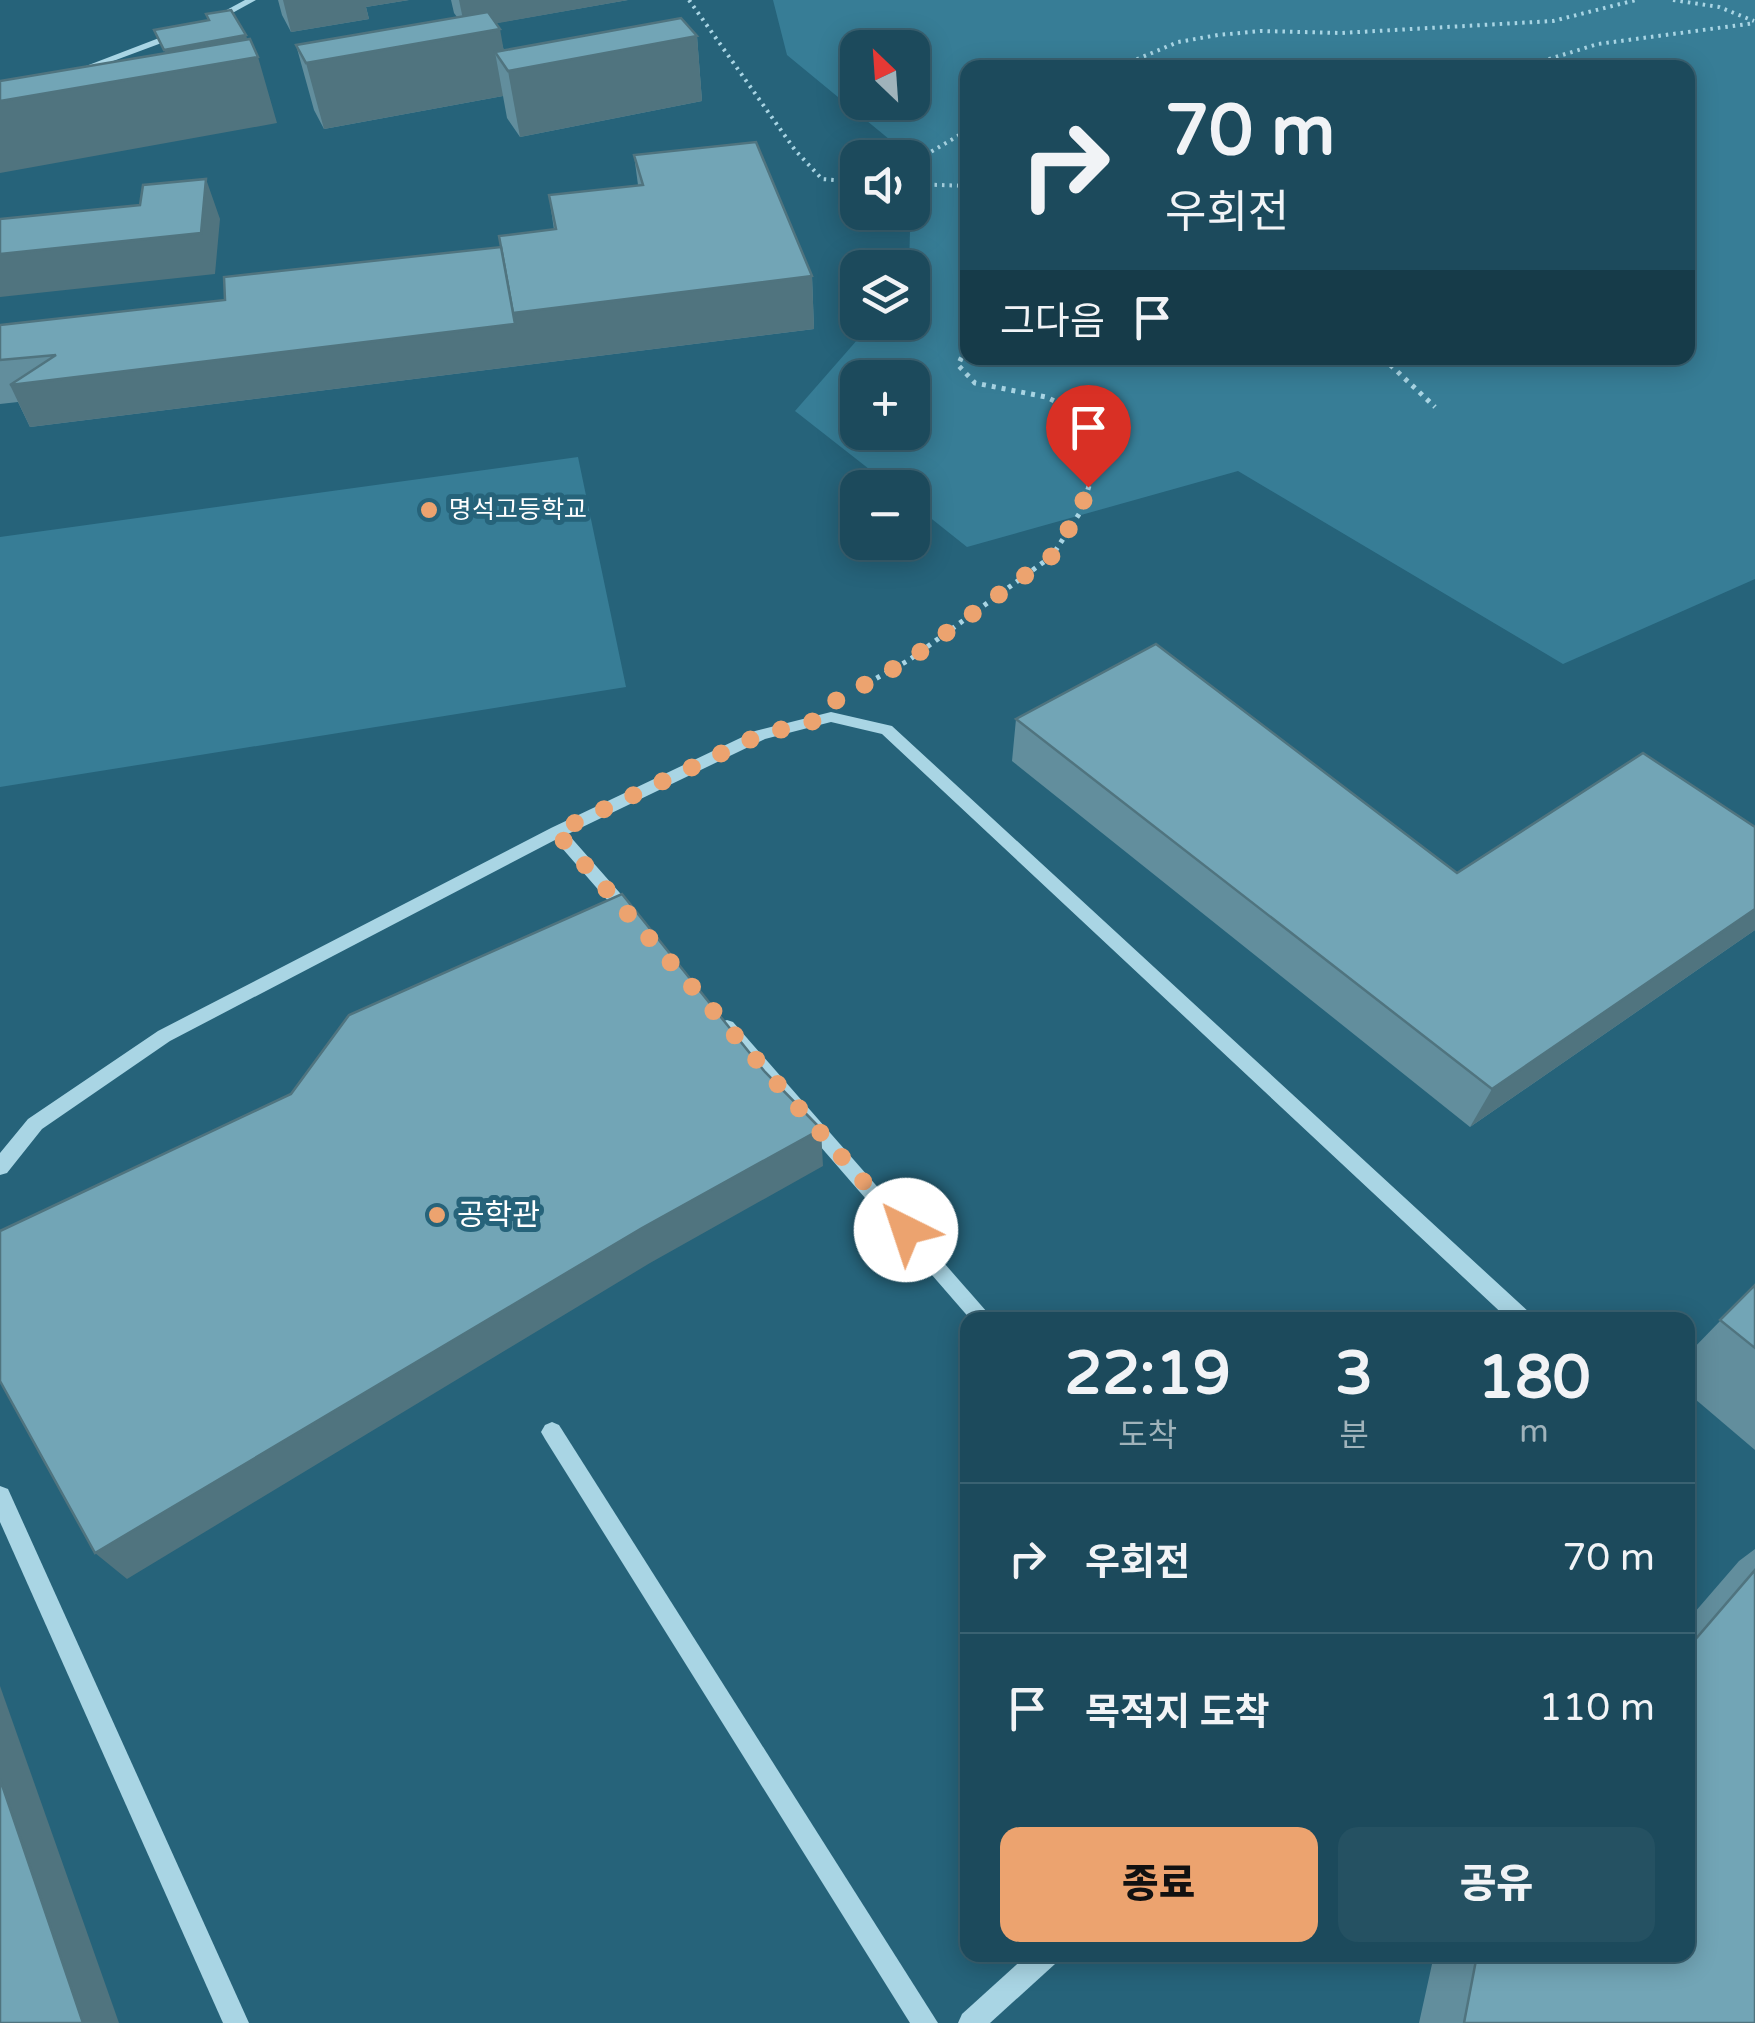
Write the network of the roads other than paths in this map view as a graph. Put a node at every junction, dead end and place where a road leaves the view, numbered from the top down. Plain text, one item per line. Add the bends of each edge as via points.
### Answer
1 (252, 0) edge
2 (62, 76) edge
3 (556, 832) junction
4 (644, 933) edge
5 (710, 1007) edge
6 (0, 1167) edge
7 (977, 1312) edge
8 (1515, 1312) edge
9 (552, 1432) dead end
10 (0, 1497) edge
11 (1038, 1962) edge
12 (236, 2023) edge
13 (925, 2023) edge
14 (971, 2023) edge

1 - 2 street
3 - 4 street
3 - 6 street via 164,1036 35,1124
3 - 8 street via 760,735 831,717 886,730
5 - 7 street
9 - 13 street
10 - 12 street
11 - 14 street

